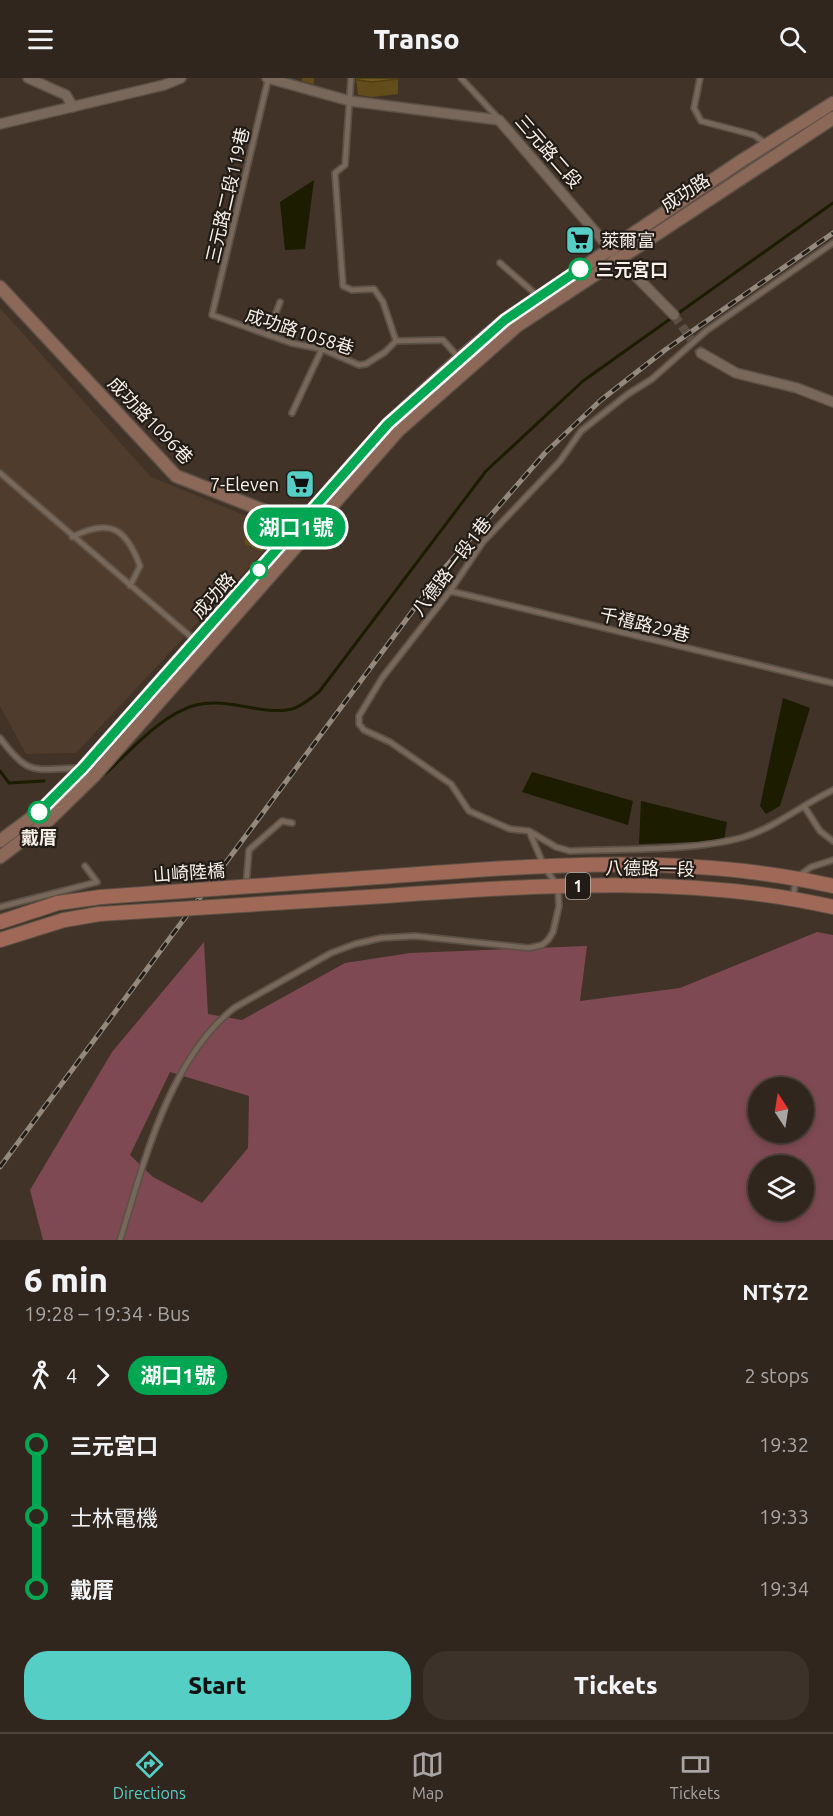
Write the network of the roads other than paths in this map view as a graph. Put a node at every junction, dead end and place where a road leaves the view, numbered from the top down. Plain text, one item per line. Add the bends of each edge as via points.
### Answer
1 (28, 78) edge
2 (181, 78) edge
3 (351, 78) edge
4 (461, 78) edge
5 (700, 78) edge
6 (267, 79) edge
7 (350, 100) junction
8 (833, 103) edge
9 (73, 107) junction
10 (833, 118) edge
11 (499, 120) junction
12 (0, 124) edge
13 (767, 144) junction
14 (832, 243) edge
15 (614, 253) junction
16 (500, 263) dead end
17 (0, 287) edge
18 (539, 297) junction
19 (280, 302) dead end
20 (212, 315) joint
21 (674, 315) tunnel mouth
22 (268, 335) junction
23 (396, 341) junction
24 (322, 349) junction
25 (701, 353) tunnel mouth
26 (460, 357) junction
27 (468, 368) junction
28 (833, 402) edge
29 (292, 413) dead end
30 (0, 473) edge
31 (304, 526) junction
32 (72, 537) junction
33 (130, 586) junction
34 (450, 591) junction
35 (201, 645) junction
36 (833, 683) edge
37 (0, 738) edge
38 (83, 768) junction
39 (94, 776) junction
40 (833, 790) edge
41 (804, 806) junction
42 (292, 824) dead end
43 (529, 831) junction
44 (833, 841) edge
45 (3, 844) edge
46 (833, 860) edge
47 (0, 866) edge
48 (85, 866) dead end
49 (544, 866) junction
50 (796, 878) junction
51 (323, 881) joint
52 (246, 886) junction
53 (833, 886) edge
54 (558, 887) junction
55 (793, 898) junction
56 (322, 900) joint
57 (0, 907) edge
58 (833, 907) edge
59 (0, 922) edge
60 (0, 940) edge
61 (120, 1240) edge

1 - 9 street via 66,95
2 - 9 street
3 - 7 lane
4 - 11 lane
5 - 13 lane via 694,108 701,121 754,135
6 - 7 street, 三元路二段
6 - 20 lane, 三元路二段119巷
7 - 11 street, 三元路二段
7 - 23 lane via 345,165 335,173 343,286 374,290 383,302
8 - 13 street, 成功路
9 - 12 street
10 - 15 street, 成功路
11 - 15 street, 三元路二段
13 - 15 street, 成功路
14 - 34 lane, 八德路一段1巷 via 706,331 652,379 581,431 560,461 483,542
15 - 18 street, 成功路
15 - 21 street, 三元路二段
15 - 27 street, 成功路
16 - 18 lane
17 - 31 street, 成功路1096巷 via 176,476
18 - 26 street, 成功路
19 - 22 lane
20 - 22 lane, 成功路1058巷
22 - 24 lane, 成功路1058巷
23 - 24 lane, 成功路1058巷 via 366,364 358,365
23 - 26 lane via 443,340
24 - 29 lane
25 - 28 street via 736,373 798,388
26 - 27 lane
26 - 31 street, 成功路 via 388,424
27 - 31 street, 成功路 via 398,431
30 - 32 lane
31 - 35 street, 成功路
32 - 33 lane
32 - 33 lane via 91,527 117,531 131,541 140,566
33 - 35 lane
34 - 36 lane, 千禧路29巷
34 - 43 lane, 八德路一段1巷 via 382,678 359,717 359,724 451,784 469,811 510,829
35 - 38 street, 成功路
35 - 39 street, 成功路
37 - 38 lane via 18,762 32,769
38 - 39 lane
38 - 45 street, 成功路
39 - 45 street, 成功路 via 49,820
40 - 41 lane
41 - 43 lane via 744,837 705,843 570,851
41 - 44 lane via 820,831
42 - 52 lane via 282,821 249,850
43 - 49 lane
45 - 47 lane
46 - 50 lane via 810,867
48 - 57 lane via 97,882
49 - 50 main road, 八德路一段 / 1 via 707,867
49 - 51 main road, 八德路一段 / 1
49 - 54 lane
50 - 53 main road, 八德路一段 / 1
50 - 55 lane
51 - 52 main road, 山崎陸橋 / 1, bridge
52 - 59 main road, 山崎陸橋 / 1, bridge via 58,903
54 - 55 main road, 八德路一段 / 1 via 708,887
54 - 56 main road, 八德路一段 / 1
54 - 61 lane via 559,906 553,932 542,945 529,948 398,935 381,938 331,954 234,1008 186,1065 150,1143
55 - 58 main road, 八德路一段 / 1
56 - 60 main road, 山崎陸橋 / 1, bridge via 99,914 64,920

